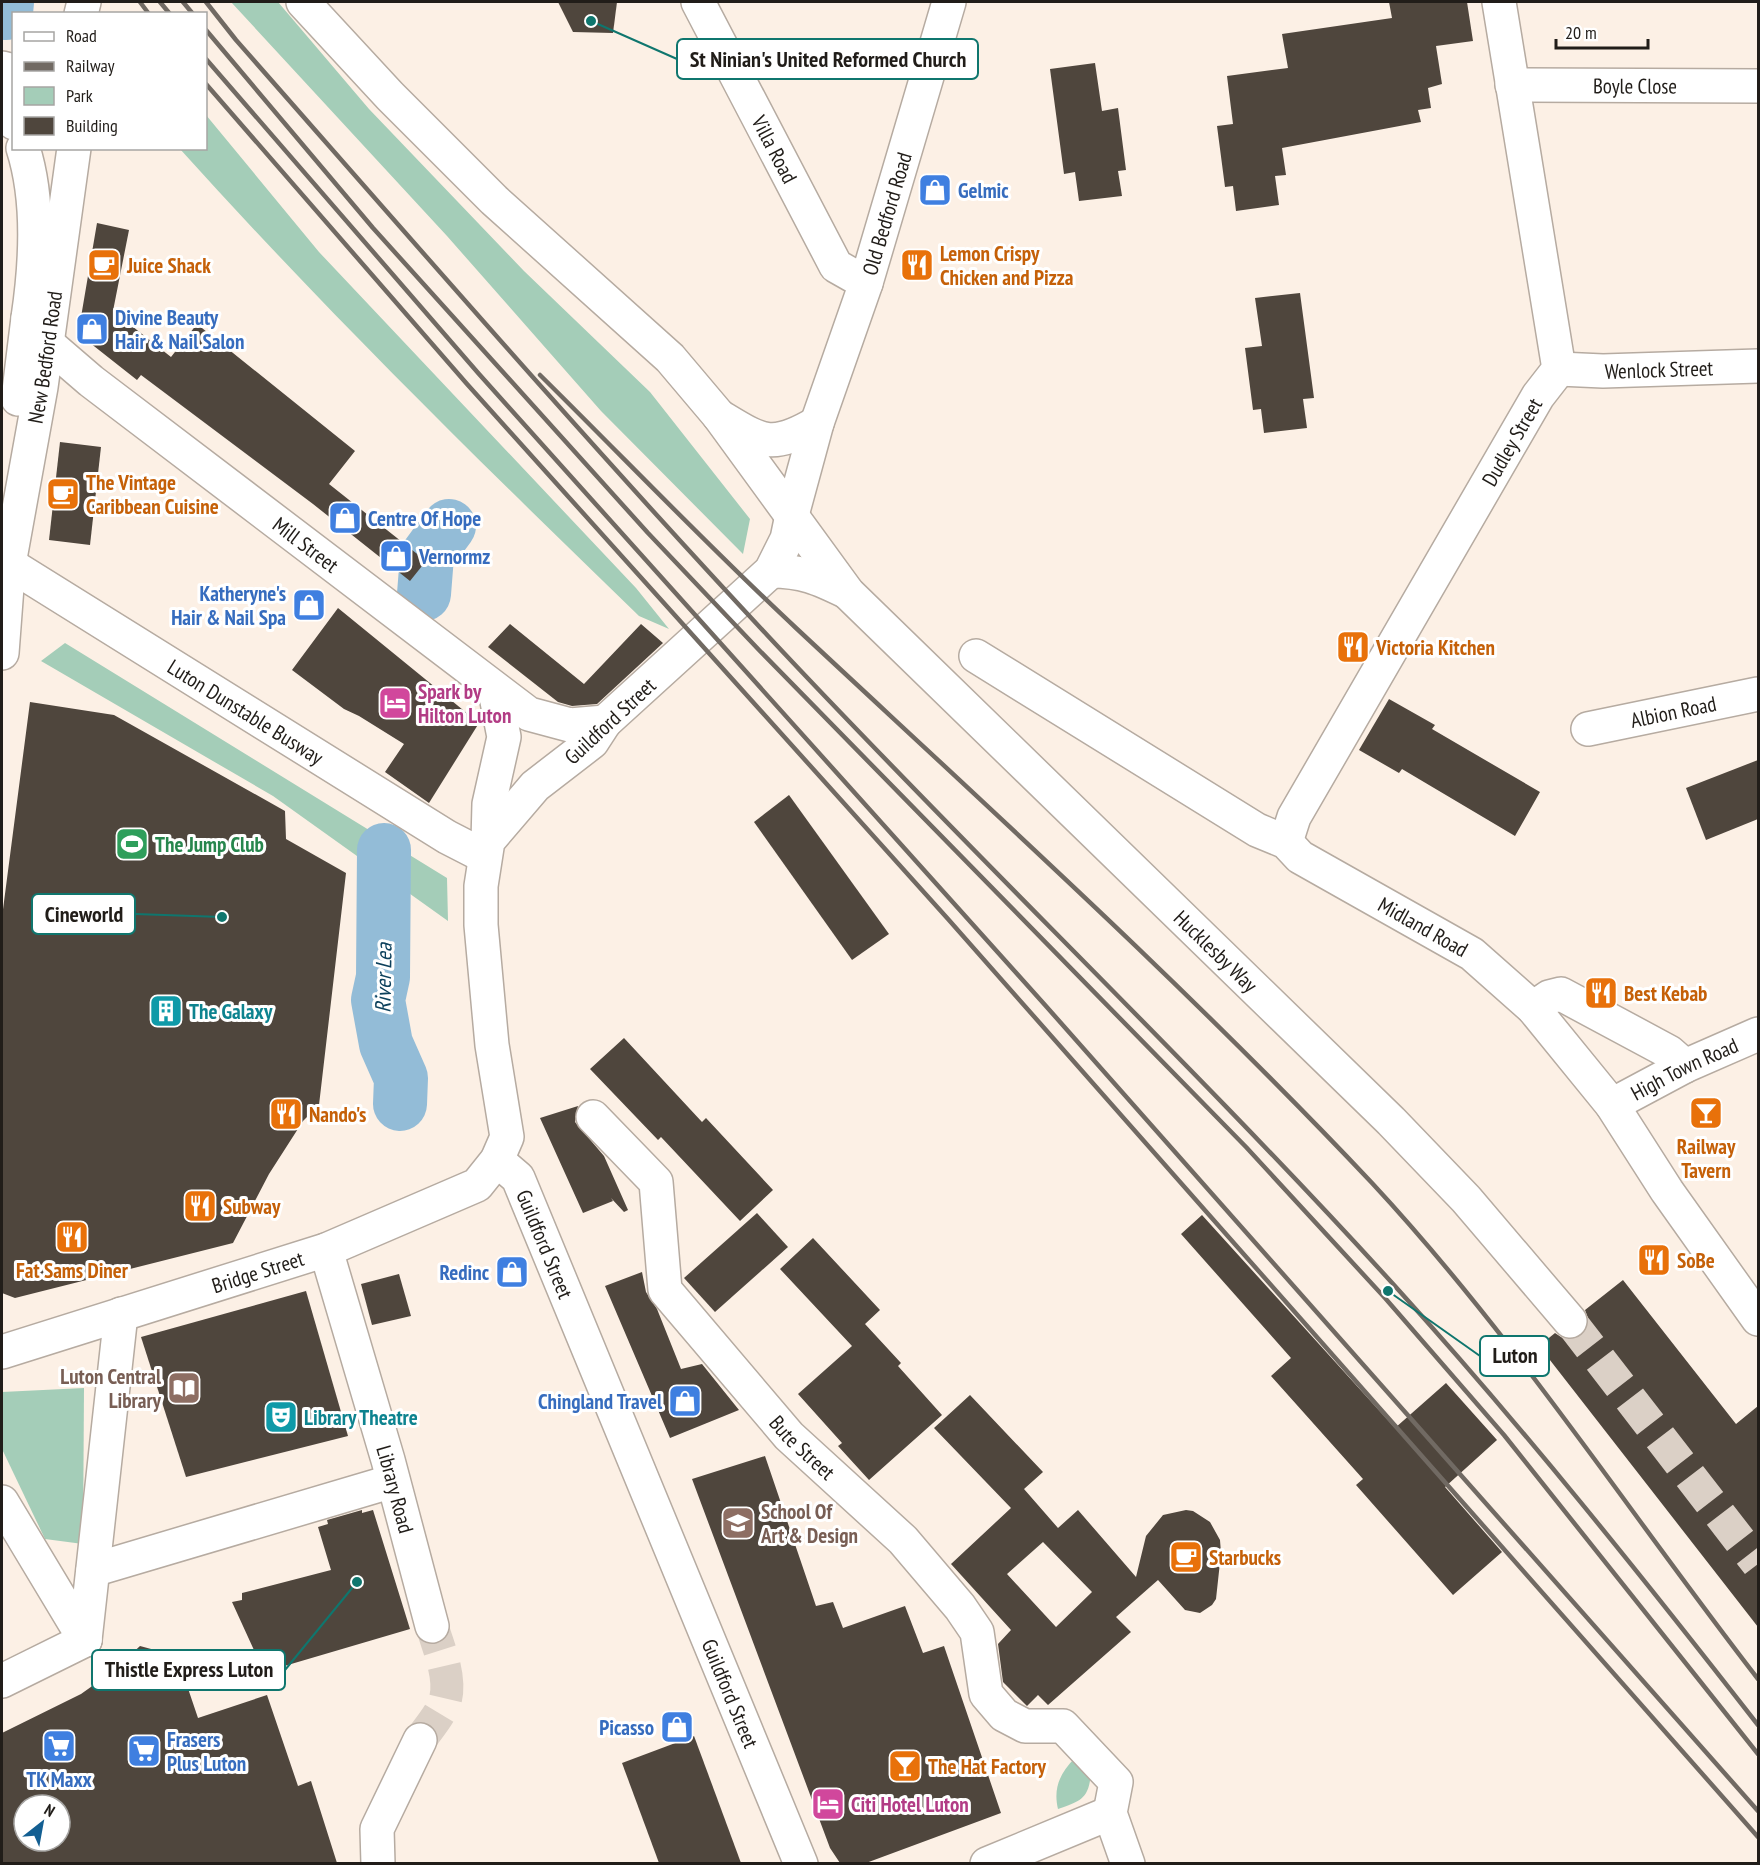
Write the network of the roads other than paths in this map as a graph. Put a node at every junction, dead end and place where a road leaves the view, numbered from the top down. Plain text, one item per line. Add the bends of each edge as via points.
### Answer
1 (303, 2) edge
2 (698, 2) edge
3 (949, 2) edge
4 (1499, 2) edge
5 (1512, 85) junction
6 (1758, 86) edge
7 (2, 100) edge
8 (12, 119) edge
9 (24, 150) edge
10 (74, 150) edge
11 (866, 283) junction
12 (27, 318) junction
13 (48, 344) junction
14 (1758, 366) edge
15 (1559, 369) junction
16 (719, 416) junction
17 (817, 423) junction
18 (792, 515) junction
19 (9, 564) junction
20 (771, 571) junction
21 (848, 593) junction
22 (2, 653) edge
23 (976, 656) dead end
24 (495, 691) junction
25 (1758, 694) edge
26 (528, 714) junction
27 (605, 722) junction
28 (1588, 729) dead end
29 (575, 755) junction
30 (1286, 842) junction
31 (486, 849) junction
32 (1533, 1008) junction
33 (1758, 1034) edge
34 (1685, 1066) junction
35 (1612, 1105) junction
36 (593, 1117) dead end
37 (498, 1160) junction
38 (326, 1250) junction
39 (121, 1314) junction
40 (1758, 1319) edge
41 (1570, 1321) tunnel mouth
42 (2, 1352) edge
43 (393, 1481) junction
44 (2, 1502) edge
45 (93, 1570) junction
46 (432, 1626) tunnel mouth
47 (85, 1640) junction
48 (2, 1681) edge
49 (420, 1740) tunnel mouth
50 (1110, 1813) junction
51 (378, 1863) edge
52 (801, 1863) edge
53 (987, 1863) edge
54 (1128, 1863) edge

1 - 16 main road, Hucklesby Way via 494,200 670,358
2 - 11 main road, Villa Road via 836,266
3 - 11 main road, Old Bedford Road
4 - 5 main road
5 - 6 main road, Boyle Close
5 - 15 main road
7 - 8 main road
9 - 12 main road, New Bedford Road via 32,176 34,261
10 - 13 main road, New Bedford Road
11 - 17 main road, Old Bedford Road
12 - 13 main road, Mill Street
12 - 19 main road, New Bedford Road via 19,382
13 - 19 main road, New Bedford Road
13 - 24 main road, Mill Street
14 - 15 main road, Wenlock Street
15 - 30 main road, Dudley Street via 1538,396 1294,817
16 - 17 main road via 765,440 791,438
16 - 18 main road, Hucklesby Way
17 - 18 main road, Old Bedford Road
18 - 20 main road, Old Bedford Road via 787,539
18 - 21 main road, Hucklesby Way
19 - 22 main road, New Bedford Road
19 - 31 main road, Luton Dunstable Busway via 447,837
20 - 21 main road, Hucklesby Way via 817,576
20 - 27 main road, Guildford Street
21 - 41 main road, Hucklesby Way via 1391,1121 1466,1199
23 - 30 main road, Midland Road via 1257,830
24 - 26 main road, Mill Street
24 - 31 main road via 504,737 489,804
25 - 28 main road, Albion Road
26 - 27 main road, Mill Street via 570,725
26 - 29 main road
27 - 29 main road, Guildford Street via 592,742
29 - 31 main road, Guildford Street via 535,786
30 - 32 main road, Midland Road via 1300,856 1472,954
31 - 37 main road via 481,925 492,1045 507,1137
32 - 34 main road via 1561,994 1669,1052
32 - 35 main road, Midland Road
33 - 34 main road, High Town Road
34 - 35 main road, High Town Road
35 - 40 main road, Midland Road via 1667,1191
36 - 50 main road, Bute Street via 656,1182 665,1290 789,1436 903,1540 960,1607 977,1632 986,1694 1004,1715 1025,1725 1063,1726 1116,1782
37 - 38 main road, Bridge Street via 477,1185
37 - 52 main road, Guildford Street via 518,1178
38 - 39 main road, Bridge Street
38 - 43 main road, Library Road
39 - 42 main road, Bridge Street
39 - 45 main road
43 - 45 main road
43 - 46 main road, Library Road
44 - 47 main road
45 - 47 main road
47 - 48 main road
49 - 51 main road via 377,1829
50 - 53 main road
50 - 54 main road

